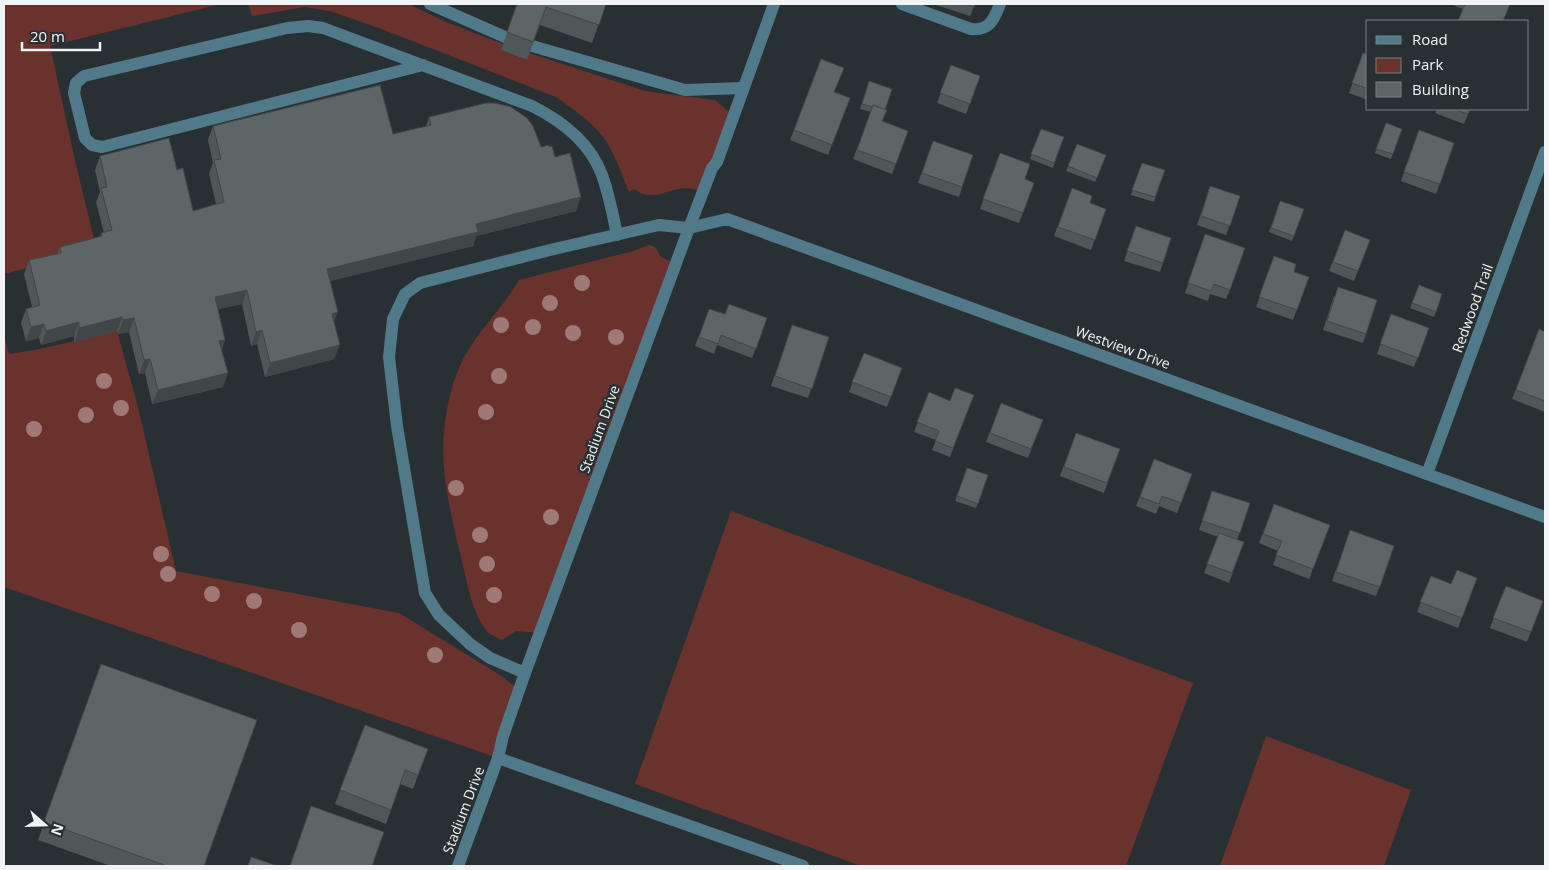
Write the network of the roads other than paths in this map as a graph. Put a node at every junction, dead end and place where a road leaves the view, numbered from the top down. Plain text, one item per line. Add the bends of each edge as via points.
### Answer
1 (430, 4) edge
2 (774, 4) edge
3 (902, 4) edge
4 (1000, 4) edge
5 (505, 37) dead end
6 (532, 46) edge
7 (423, 65) junction
8 (743, 88) junction
9 (1545, 152) edge
10 (689, 228) junction
11 (617, 235) junction
12 (1427, 474) junction
13 (1545, 517) edge
14 (526, 673) junction
15 (498, 758) junction
16 (458, 866) edge
17 (803, 866) edge

1 - 5 street
2 - 8 street, Stadium Drive
3 - 4 street via 980,30 994,18
6 - 8 street via 685,90
7 - 7 street via 323,28 287,28 84,76 76,84 74,93 85,138 92,145 102,147
7 - 11 street via 532,106 571,130 594,157 602,173
8 - 10 street, Stadium Drive
9 - 12 street, Redwood Trail
10 - 11 street via 659,225
10 - 12 street, Westview Drive via 727,218
10 - 14 street, Stadium Drive
11 - 14 street via 420,283 405,294 393,318 389,357 397,426 425,592 439,615 470,644 490,658
12 - 13 street, Westview Drive
14 - 15 street, Stadium Drive via 502,736
15 - 16 street, Stadium Drive
15 - 17 street

